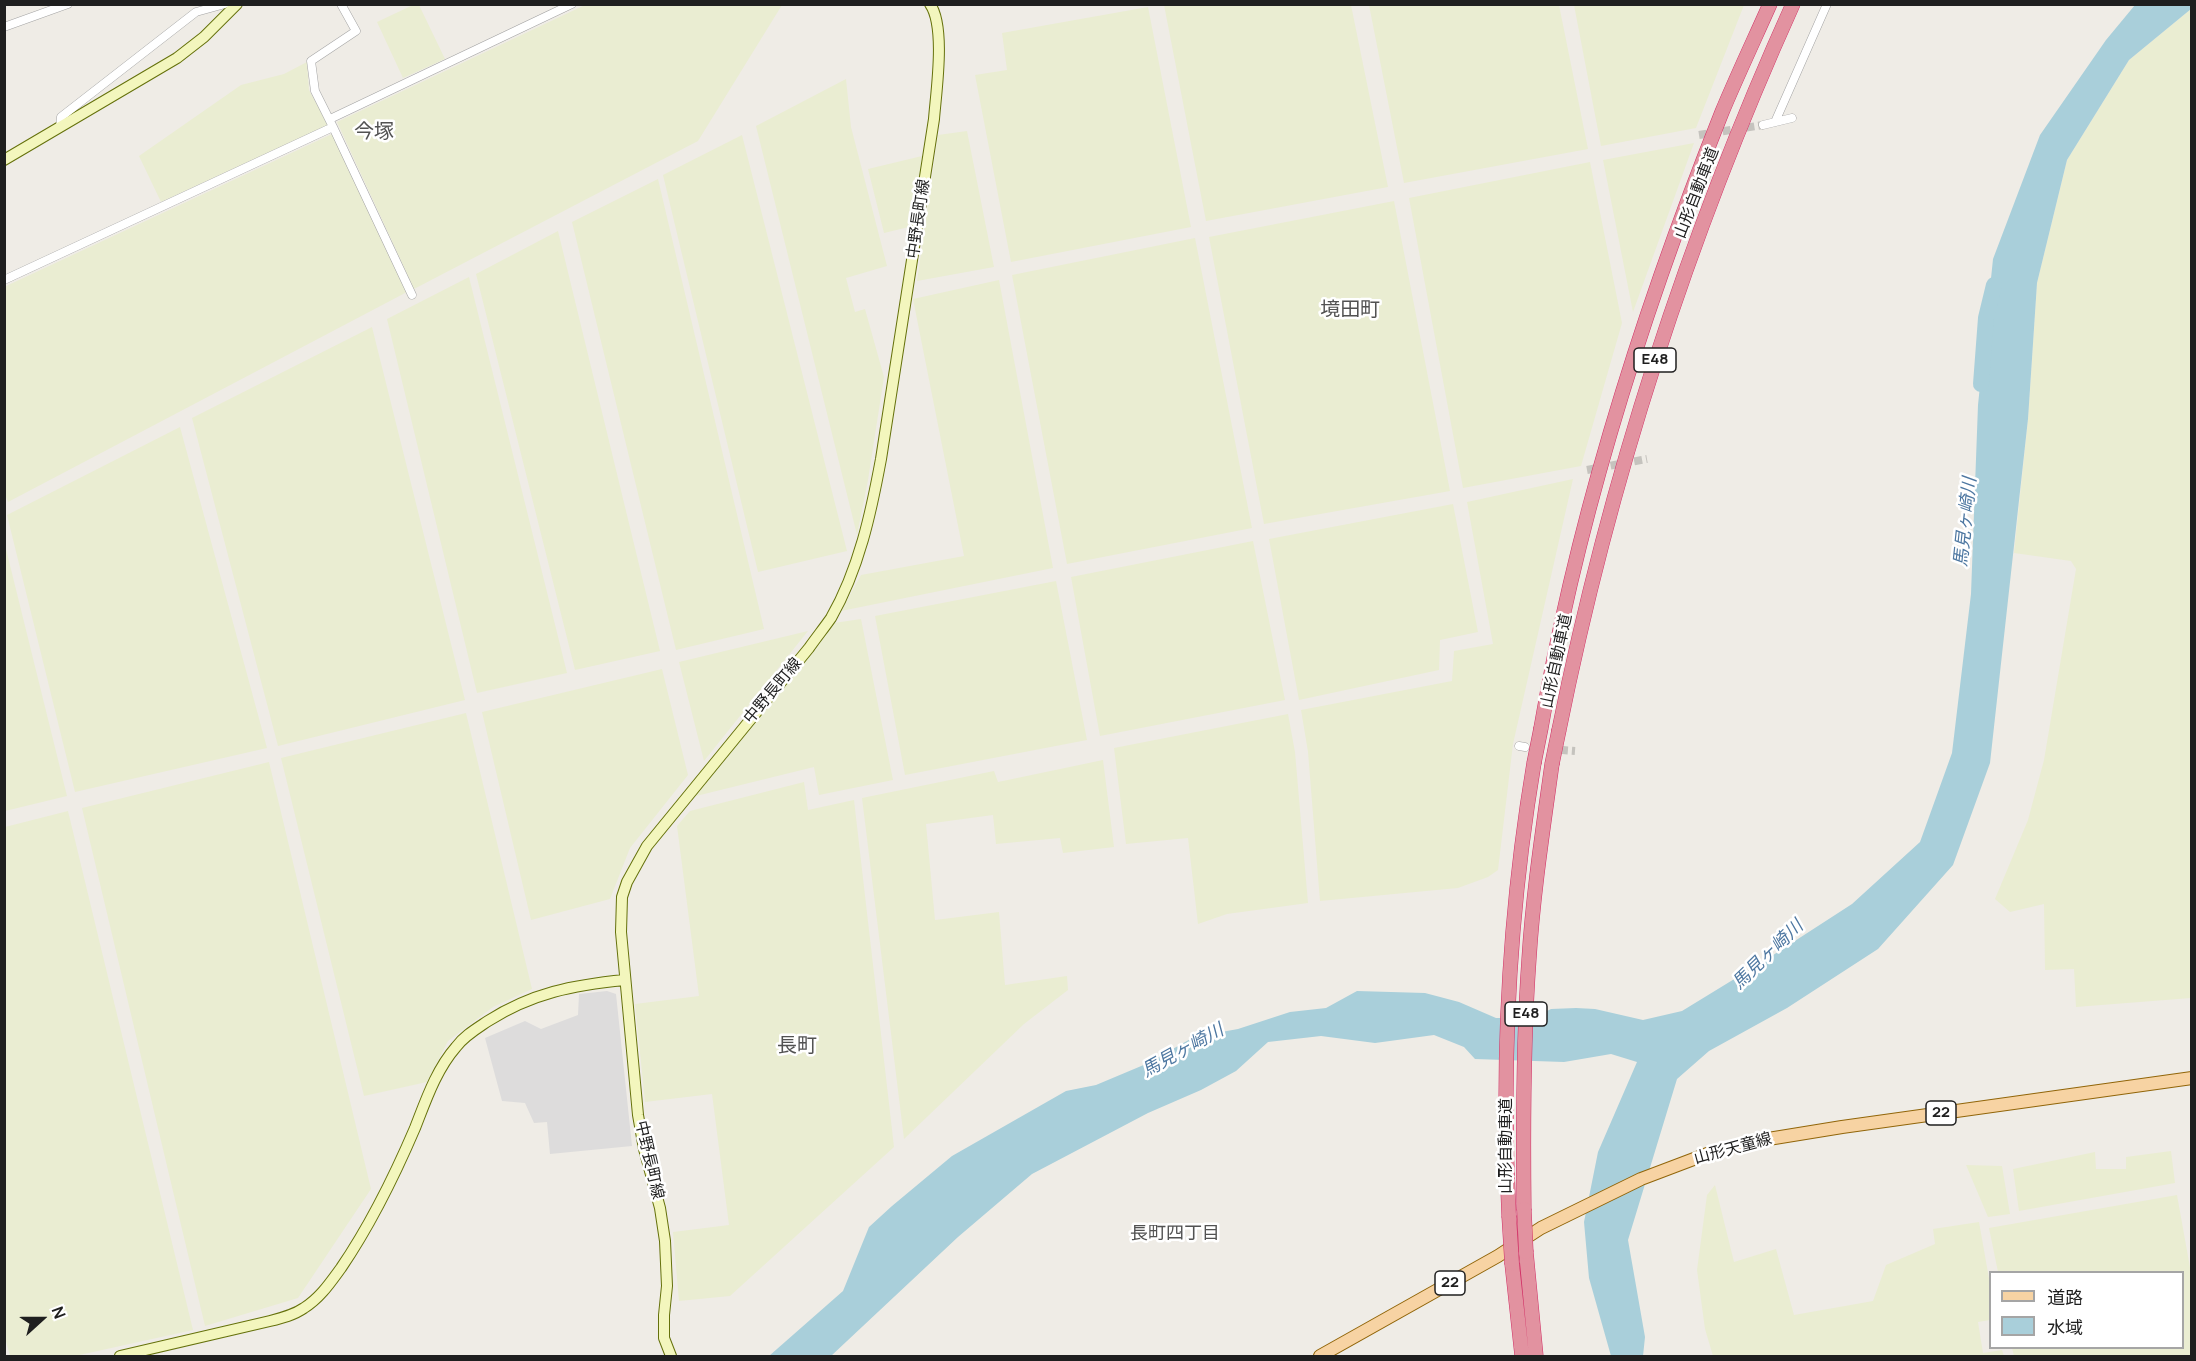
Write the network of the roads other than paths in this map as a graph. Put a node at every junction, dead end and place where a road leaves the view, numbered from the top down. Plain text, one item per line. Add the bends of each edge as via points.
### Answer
1 (68, 4) edge
2 (225, 4) edge
3 (237, 4) edge
4 (341, 4) edge
5 (572, 4) edge
6 (930, 4) edge
7 (1770, 4) edge
8 (1793, 4) edge
9 (1827, 4) edge
10 (4, 27) edge
11 (1792, 118) dead end
12 (1775, 122) junction
13 (332, 123) junction
14 (1763, 125) tunnel mouth
15 (60, 127) junction
16 (4, 160) edge
17 (4, 280) edge
18 (412, 295) dead end
19 (625, 980) junction
20 (2192, 1078) edge
21 (120, 1356) edge
22 (671, 1356) edge
23 (1320, 1356) edge
24 (1522, 1356) edge
25 (1536, 1356) edge

1 - 10 street
2 - 15 street via 196,12 61,117
3 - 15 main road via 204,38 177,58
4 - 13 street via 356,31 311,61 315,91
5 - 13 street
6 - 19 main road, 中野長町線 via 935,11 938,39 934,119 881,459 859,553 830,619 678,806 634,868 622,897
7 - 24 highway, 山形自動車道 / E48, bridge via 1719,120 1636,352 1574,570 1540,728 1527,804 1513,936 1507,1048 1509,1216
8 - 25 highway, 山形自動車道 / E48, bridge via 1698,234 1638,411 1594,575 1552,764 1537,874 1525,1042 1524,1209
9 - 12 street
11 - 12 street
12 - 14 street
13 - 17 street
13 - 18 street
15 - 16 main road
19 - 21 main road via 572,986 531,999 490,1020 456,1046 365,1231 329,1284 304,1308 270,1321
19 - 22 main road, 中野長町線 via 638,1115 665,1241 664,1338
20 - 23 main road, 山形天童線 / 22 via 1820,1130 1756,1141 1692,1160 1641,1179 1541,1228

